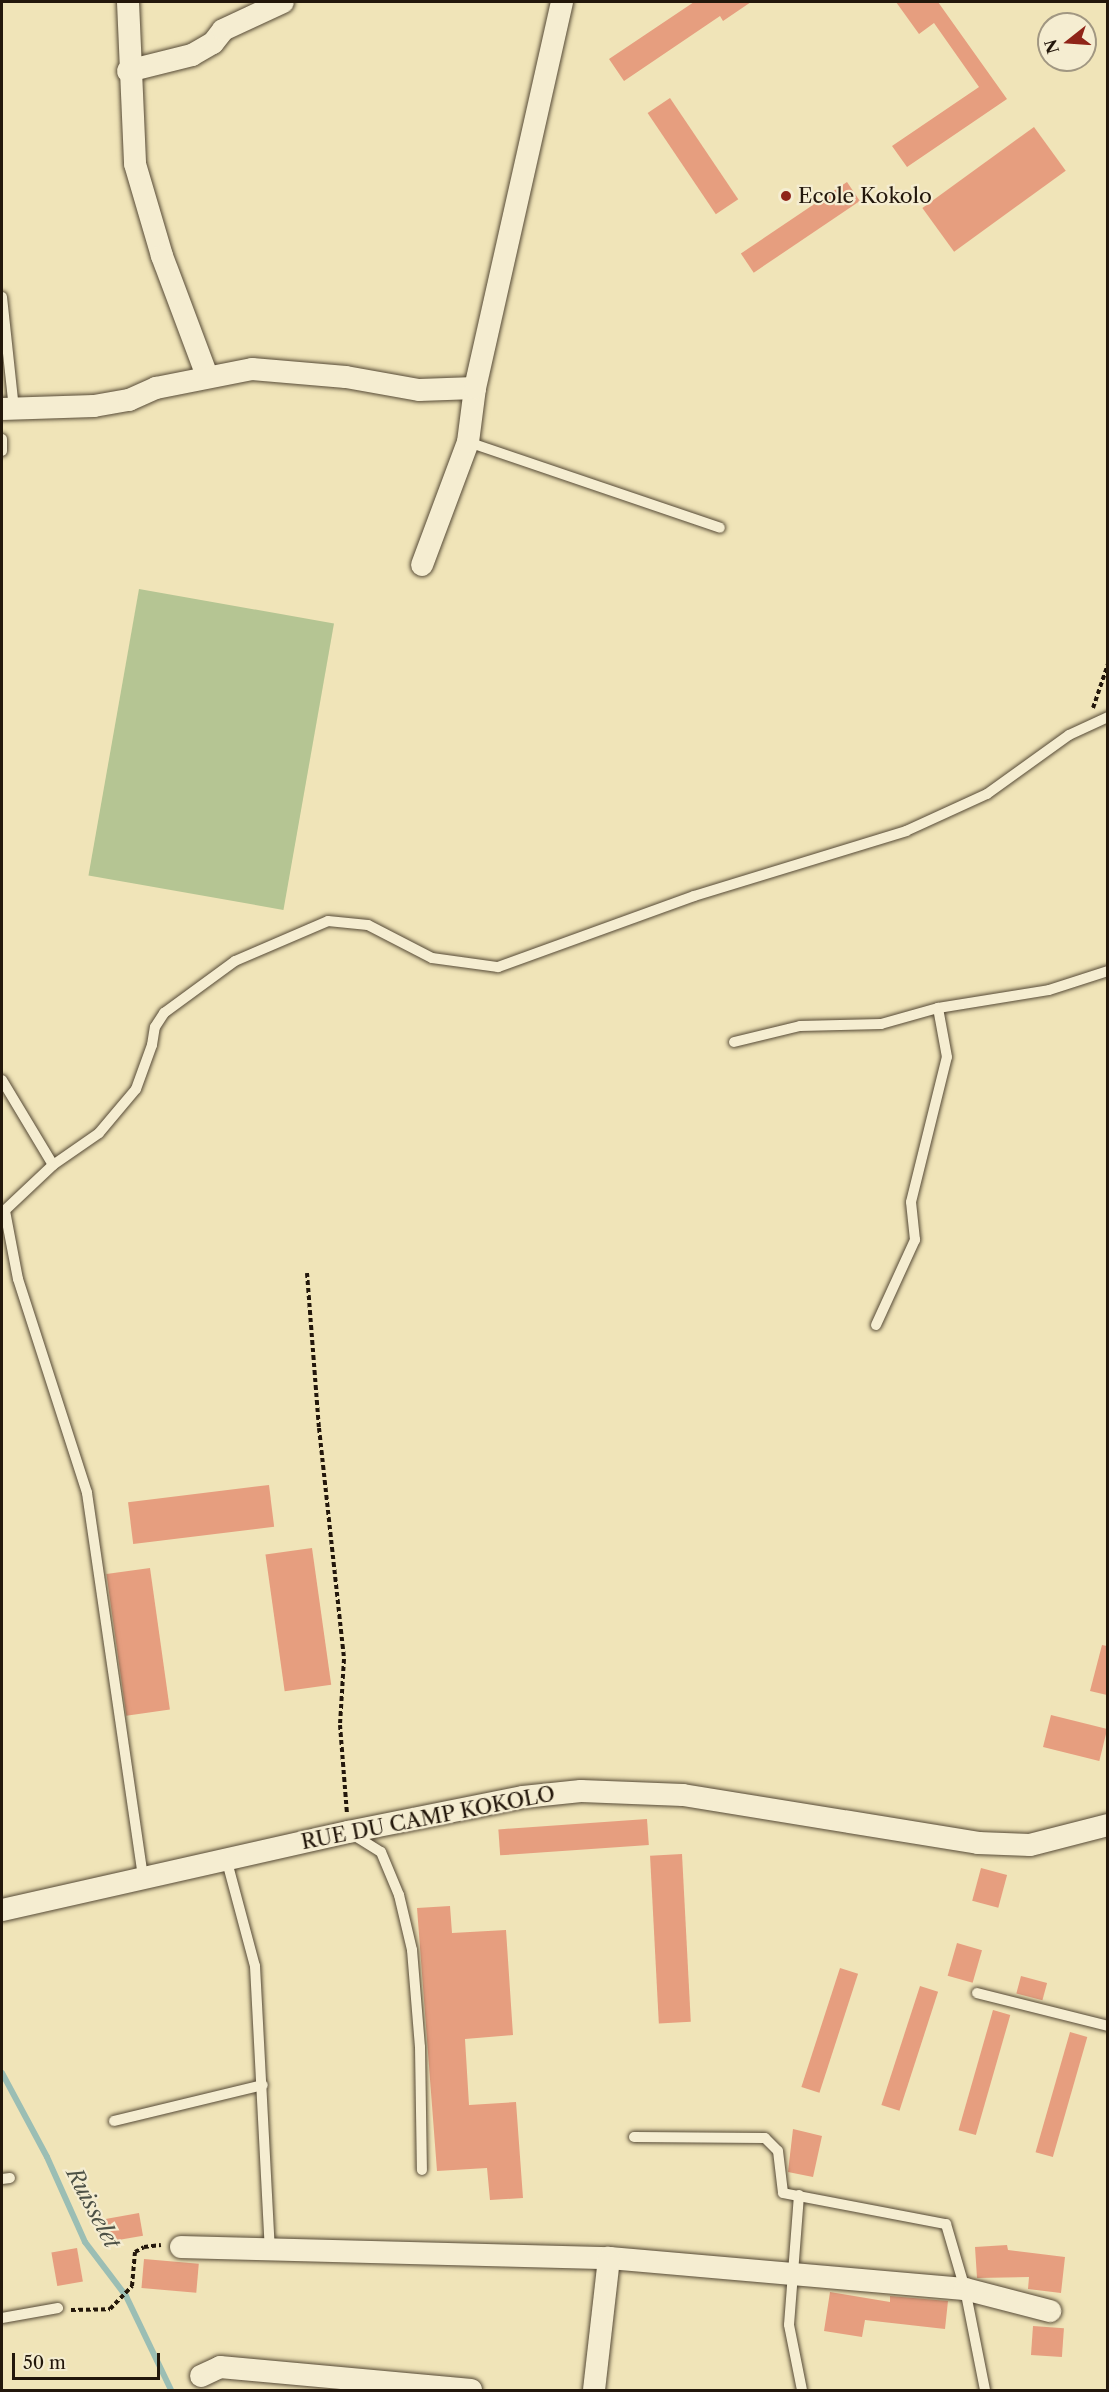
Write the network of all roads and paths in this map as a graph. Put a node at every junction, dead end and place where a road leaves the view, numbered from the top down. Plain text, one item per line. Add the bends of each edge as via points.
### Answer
1 (128, 2) edge
2 (283, 2) edge
3 (562, 2) edge
4 (128, 71) junction
5 (2, 297) edge
6 (207, 376) junction
7 (475, 388) junction
8 (8, 409) edge
9 (2, 439) edge
10 (468, 442) junction
11 (2, 451) edge
12 (720, 528) dead end
13 (422, 565) dead end
14 (1107, 664) edge
15 (1107, 717) edge
16 (1089, 724) junction
17 (1107, 971) edge
18 (938, 1008) junction
19 (734, 1042) dead end
20 (2, 1080) edge
21 (53, 1165) junction
22 (4, 1212) edge
23 (307, 1273) dead end
24 (876, 1325) dead end
25 (1107, 1825) edge
26 (348, 1832) junction
27 (226, 1858) junction
28 (143, 1878) junction
29 (2, 1910) edge
30 (977, 1993) dead end
31 (1107, 2026) edge
32 (263, 2085) junction
33 (114, 2121) dead end
34 (634, 2137) dead end
35 (422, 2170) dead end
36 (799, 2194) junction
37 (181, 2247) joint
38 (270, 2248) junction
39 (609, 2258) junction
40 (795, 2274) junction
41 (965, 2289) junction
42 (58, 2308) joint
43 (1050, 2311) dead end
44 (2, 2318) edge
45 (201, 2376) dead end
46 (471, 2391) edge
47 (594, 2391) edge
48 (802, 2391) edge
49 (985, 2391) edge

1 - 4 street
2 - 4 street via 223,30 213,43 192,55
3 - 7 street
4 - 6 street via 135,164 162,256
5 - 8 lane
6 - 7 street via 252,369 295,371 419,390
6 - 8 street via 94,406
7 - 10 street
9 - 11 lane
10 - 12 lane
10 - 13 street
14 - 16 path
15 - 16 lane
16 - 21 lane via 987,794 915,827 694,896 498,967 432,958 368,926 328,921 235,961 164,1013 154,1027 152,1045 136,1089 99,1133
17 - 18 lane via 1049,990
18 - 19 lane via 881,1024 800,1026
18 - 24 lane via 947,1057 911,1202 915,1240
20 - 21 lane
21 - 22 lane
22 - 28 lane via 25,1302 87,1493
23 - 26 path via 344,1659 340,1725
25 - 26 street, RUE DU CAMP KOKOLO via 1030,1845 978,1843 683,1794 581,1791 523,1797
26 - 27 street, RUE DU CAMP KOKOLO
26 - 35 lane via 381,1852 399,1895 412,1950
27 - 28 street, RUE DU CAMP KOKOLO
27 - 32 lane via 255,1966
28 - 29 street, RUE DU CAMP KOKOLO
30 - 31 lane
32 - 33 lane
32 - 38 lane
34 - 36 lane via 765,2138 778,2151 783,2193
36 - 40 lane
36 - 41 lane via 946,2224
37 - 38 street
37 - 42 path via 157,2245 135,2252 132,2286 110,2309 79,2312
38 - 39 street
39 - 40 street
39 - 47 street
40 - 41 street
40 - 48 lane via 789,2325
41 - 43 street
41 - 49 lane
42 - 44 lane
45 - 46 street via 220,2367

